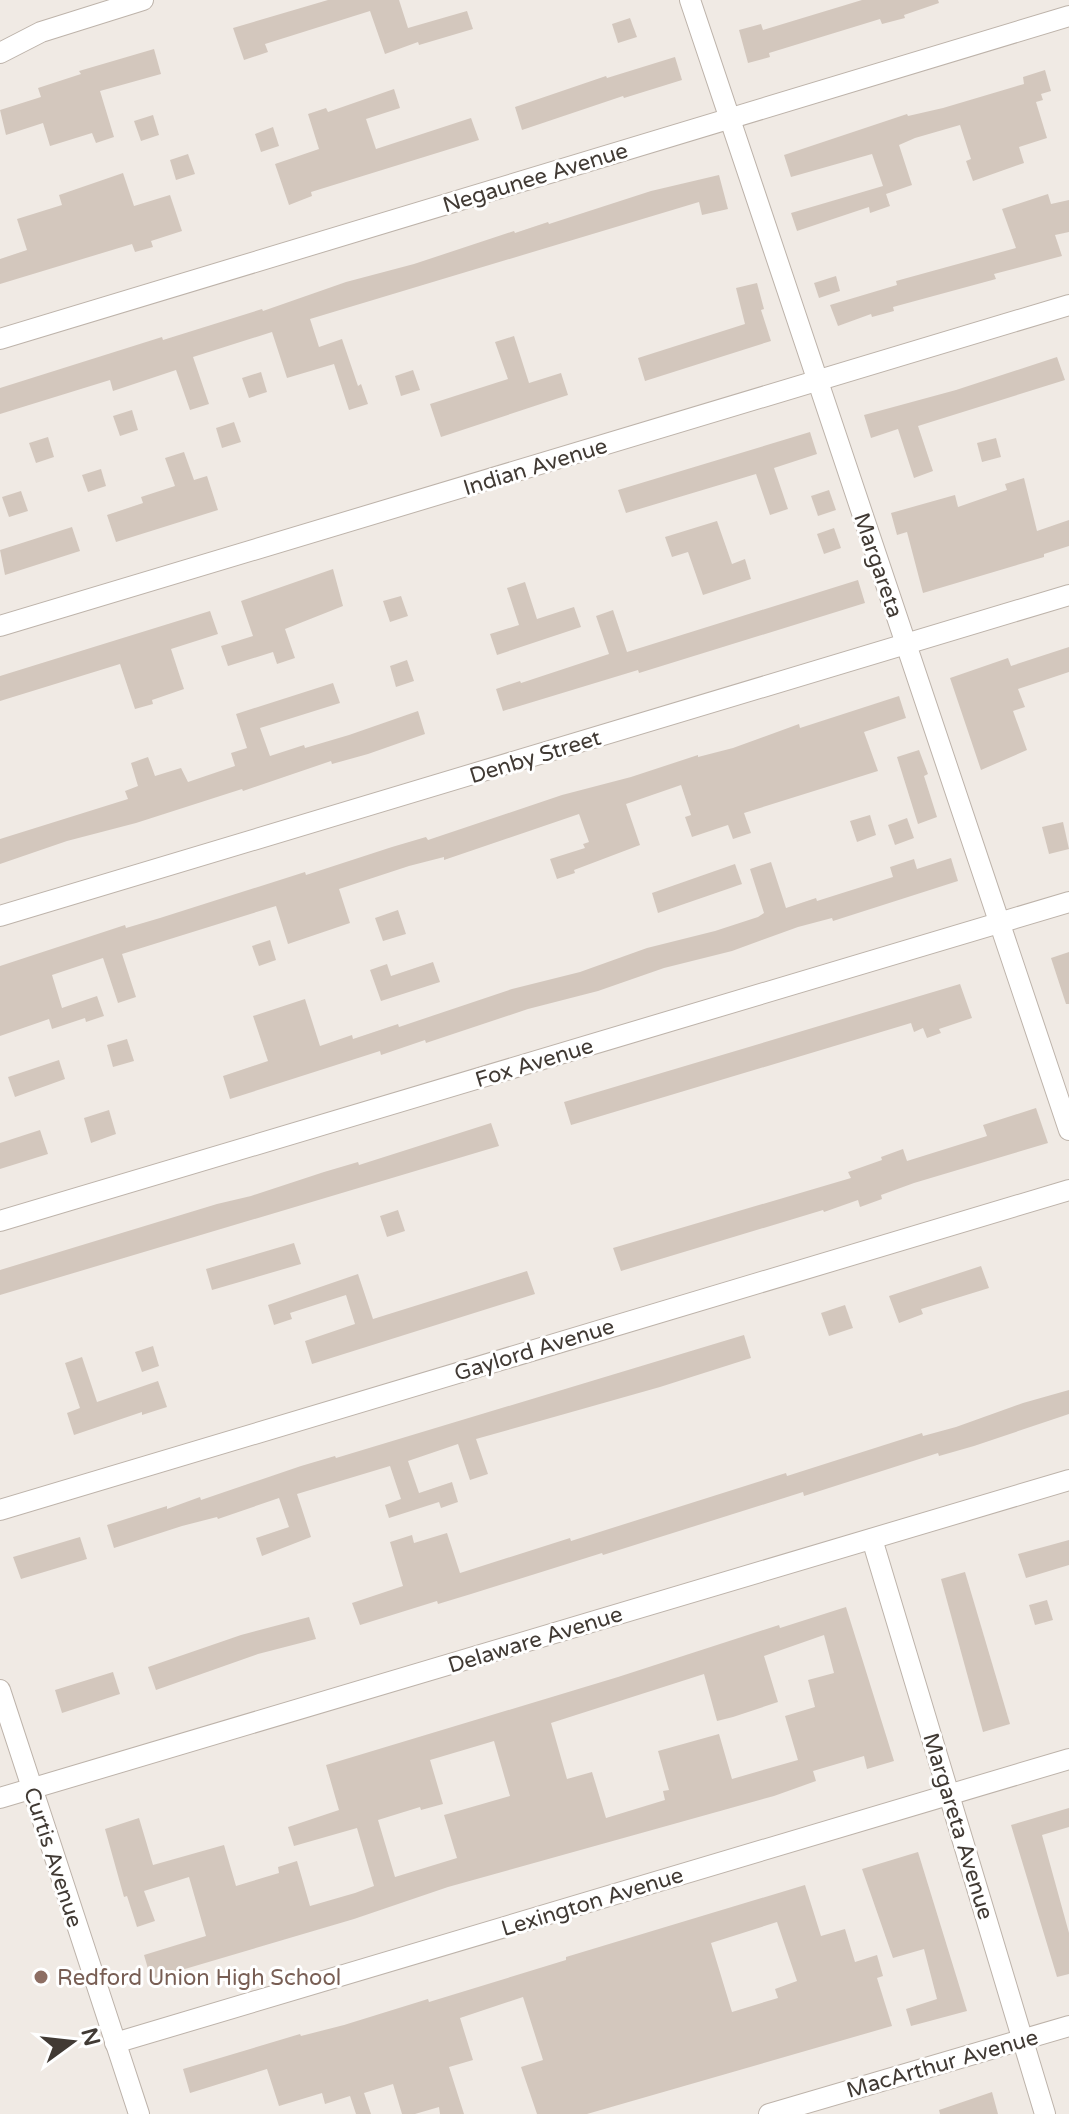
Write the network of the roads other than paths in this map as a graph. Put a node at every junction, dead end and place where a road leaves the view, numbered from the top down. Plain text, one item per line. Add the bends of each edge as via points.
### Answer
1 (143, 0) edge
2 (690, 0) edge
3 (1069, 16) edge
4 (0, 53) edge
5 (728, 119) junction
6 (1069, 305) edge
7 (0, 339) edge
8 (818, 381) junction
9 (1069, 595) edge
10 (0, 626) edge
11 (906, 644) junction
12 (1069, 902) edge
13 (0, 916) edge
14 (1000, 923) junction
15 (1069, 1130) edge
16 (1069, 1190) edge
17 (0, 1221) edge
18 (1069, 1480) edge
19 (0, 1510) edge
20 (872, 1539) junction
21 (0, 1690) edge
22 (1069, 1759) edge
23 (32, 1788) junction
24 (949, 1794) junction
25 (0, 1798) edge
26 (1069, 2026) edge
27 (1022, 2040) junction
28 (115, 2043) junction
29 (139, 2114) edge
30 (769, 2114) edge
31 (1045, 2114) edge

1 - 4 street via 41,32
2 - 5 street, Margareta
3 - 5 street, Negaunee Avenue
5 - 7 street, Negaunee Avenue
5 - 8 street, Margareta
6 - 8 street, Indian Avenue
8 - 10 street, Indian Avenue
8 - 11 street, Margareta
9 - 11 street, Denby Street
11 - 13 street, Denby Street
11 - 14 street, Margareta
12 - 14 street, Fox Avenue
14 - 15 street, Margareta
14 - 17 street, Fox Avenue
16 - 19 street, Gaylord Avenue
18 - 20 street, Delaware Avenue
20 - 23 street, Delaware Avenue
20 - 24 street, Margareta Avenue
21 - 23 street, Curtis Avenue
22 - 24 street, Lexington Avenue
23 - 25 street, Delaware Avenue
23 - 28 street, Curtis Avenue
24 - 27 street, Margareta Avenue
24 - 28 street, Lexington Avenue
26 - 27 street, MacArthur Avenue
27 - 30 street, MacArthur Avenue
27 - 31 street, Margareta Avenue
28 - 29 street, Curtis Avenue

